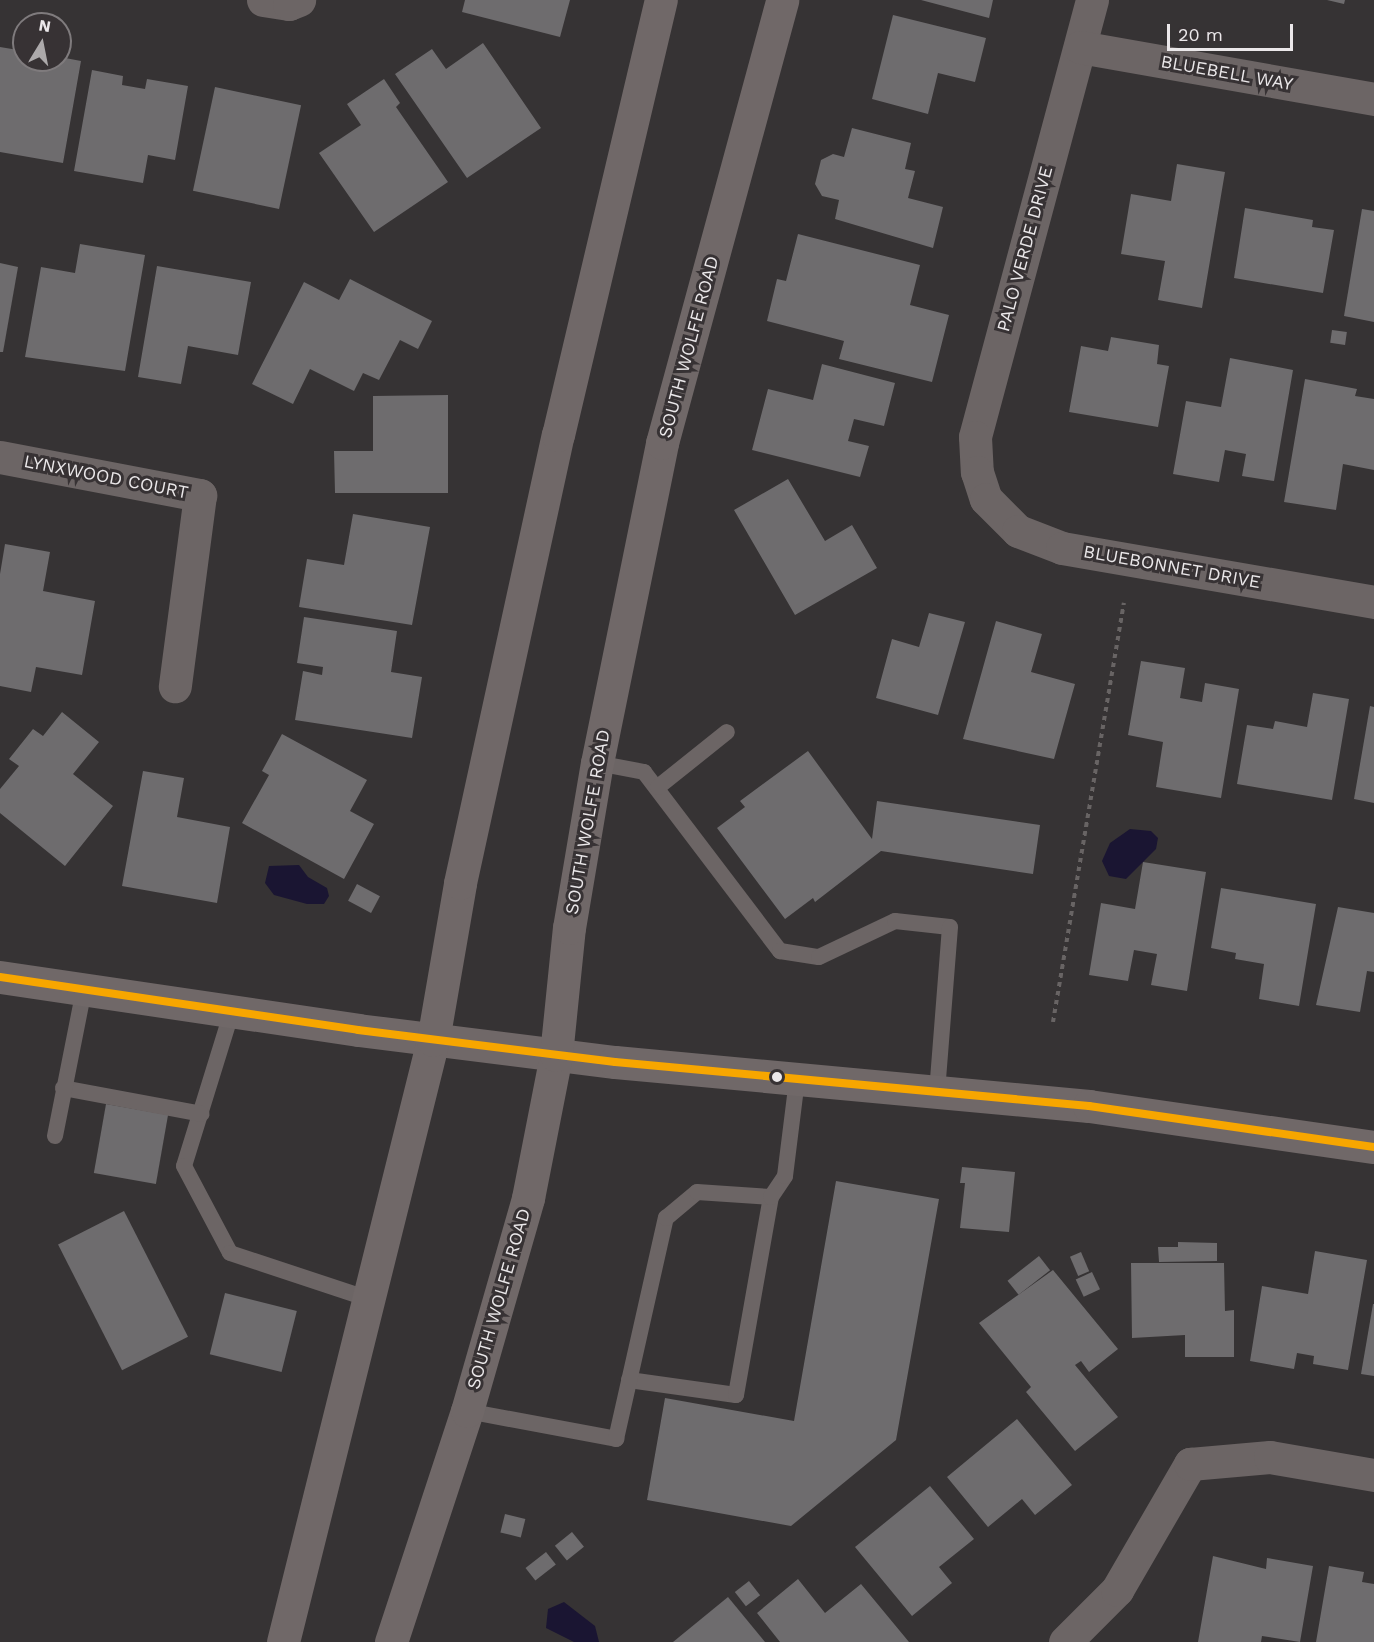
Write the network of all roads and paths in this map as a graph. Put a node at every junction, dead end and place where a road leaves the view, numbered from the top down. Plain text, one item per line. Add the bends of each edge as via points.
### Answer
1 (263, 0) edge
2 (299, 0) edge
3 (661, 0) edge
4 (782, 0) edge
5 (1092, 0) edge
6 (1080, 48) junction
7 (1374, 99) edge
8 (0, 458) edge
9 (986, 499) joint
10 (1374, 602) edge
11 (1125, 603) dead end
12 (175, 686) dead end
13 (727, 732) dead end
14 (597, 764) junction
15 (658, 787) junction
16 (0, 977) edge
17 (84, 989) junction
18 (232, 1011) junction
19 (1053, 1022) dead end
20 (433, 1040) junction
21 (556, 1055) junction
22 (797, 1079) junction
23 (63, 1088) junction
24 (937, 1092) junction
25 (202, 1114) junction
26 (55, 1136) dead end
27 (1374, 1147) edge
28 (771, 1197) junction
29 (369, 1299) junction
30 (629, 1380) junction
31 (467, 1412) junction
32 (1374, 1475) edge
33 (283, 1642) edge
34 (391, 1642) edge
35 (1065, 1642) edge

1 - 2 street via 289,4
3 - 20 main road via 556,445 460,883
4 - 14 main road, SOUTH WOLFE ROAD via 662,443
5 - 6 street, PALO VERDE DRIVE
6 - 7 street, BLUEBELL WAY
6 - 9 street, PALO VERDE DRIVE via 975,437 977,472
8 - 12 street, LYNXWOOD COURT via 200,495
9 - 10 street, BLUEBONNET DRIVE via 1018,531 1062,548
11 - 19 path
13 - 15 lane
14 - 15 lane via 644,772
14 - 21 main road, SOUTH WOLFE ROAD via 569,928
15 - 24 lane via 780,951 819,957 895,921 951,927
16 - 17 main road
17 - 18 main road
17 - 23 lane
18 - 20 main road
18 - 25 lane
20 - 21 main road
20 - 29 main road
21 - 22 main road
21 - 31 main road, SOUTH WOLFE ROAD via 528,1198
22 - 24 main road
22 - 28 lane via 785,1176
23 - 25 lane
23 - 26 lane
24 - 27 main road via 1089,1106
25 - 29 lane via 184,1166 230,1254
28 - 30 lane via 697,1192 666,1218
28 - 30 lane via 736,1395
29 - 33 main road
30 - 31 lane via 616,1439
31 - 34 main road, SOUTH WOLFE ROAD
32 - 35 street via 1270,1458 1190,1464 1117,1590

